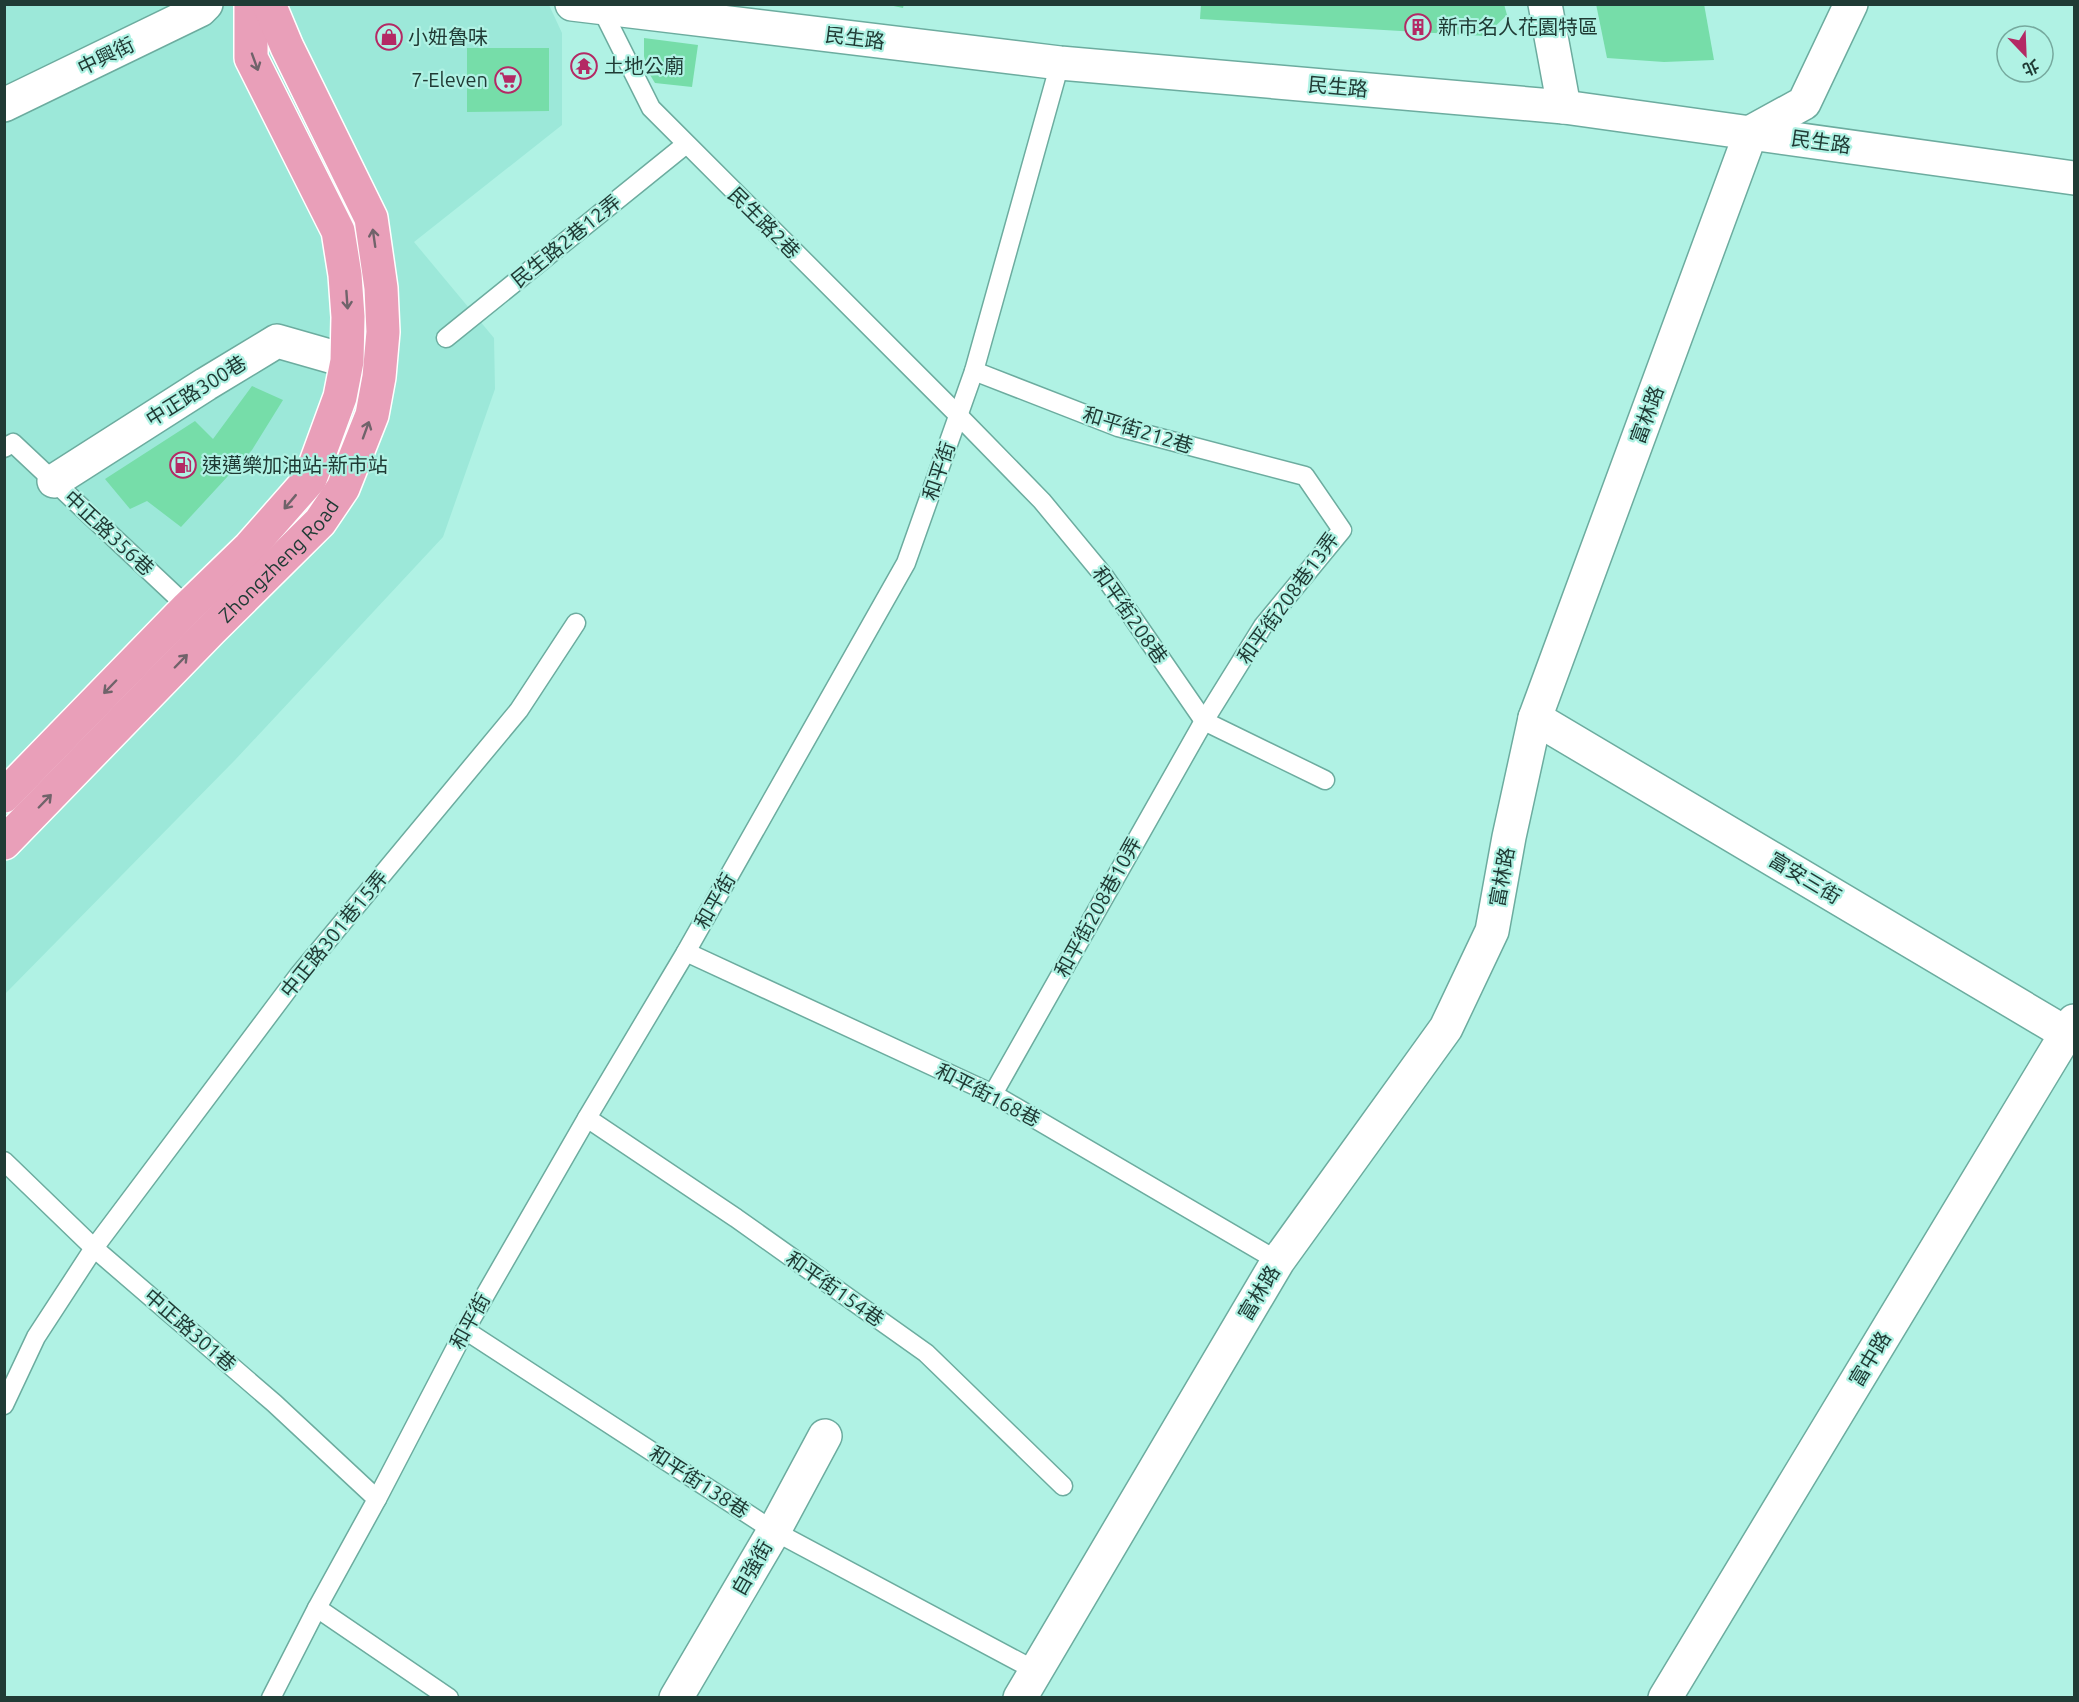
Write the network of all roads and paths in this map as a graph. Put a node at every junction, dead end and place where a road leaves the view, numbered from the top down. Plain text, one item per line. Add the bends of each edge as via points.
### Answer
1 (206, 4) edge
2 (251, 4) edge
3 (269, 4) edge
4 (1545, 4) edge
5 (1851, 4) edge
6 (587, 6) edge
7 (1060, 63) junction
8 (4, 105) edge
9 (1564, 107) junction
10 (1751, 132) junction
11 (685, 145) junction
12 (2074, 178) edge
13 (446, 338) dead end
14 (347, 361) junction
15 (975, 371) junction
16 (958, 415) junction
17 (4, 448) edge
18 (1305, 476) joint
19 (54, 481) junction
20 (188, 607) junction
21 (576, 623) dead end
22 (211, 630) junction
23 (1536, 718) junction
24 (1204, 721) junction
25 (1324, 780) dead end
26 (4, 796) edge
27 (4, 843) edge
28 (686, 952) junction
29 (2072, 1031) edge
30 (993, 1094) junction
31 (586, 1118) junction
32 (4, 1161) edge
33 (94, 1248) junction
34 (1278, 1261) junction
35 (465, 1330) junction
36 (4, 1405) edge
37 (825, 1436) dead end
38 (1063, 1486) dead end
39 (377, 1499) junction
40 (774, 1530) junction
41 (317, 1608) junction
42 (1028, 1684) edge
43 (271, 1698) edge
44 (449, 1698) edge
45 (676, 1698) edge
46 (1665, 1698) edge

1 - 8 street, 中興街
2 -> 14 main road, Zhongzheng Road via 251,58 338,231 348,317
22 -> 3 main road, Zhongzheng Road via 320,522 343,488 372,415 379,377 381,288 371,218
4 - 9 street
5 - 10 street via 1804,103
6 - 7 street, 民生路
6 - 11 lane, 民生路2巷 via 651,108
7 - 9 street, 民生路
7 - 15 lane, 和平街
9 - 10 street, 民生路
10 - 12 street, 民生路
10 - 23 street, 富林路
11 - 13 lane, 民生路2巷12弄
11 - 16 lane, 民生路2巷
14 - 19 street, 中正路300巷 via 277,341
14 -> 20 main road, Zhongzheng Road via 340,397 310,479 250,548
15 - 16 lane, 和平街
15 - 18 lane, 和平街212巷 via 1118,427
16 - 24 lane, 和平街208巷 via 1041,501 1104,576
16 - 28 lane, 和平街 via 906,563
17 - 19 lane, 中正路356巷 via 13,443
18 - 24 lane, 和平街208巷13弄 via 1342,530 1263,626
19 - 20 lane, 中正路356巷
20 - 22 lane, 中正路356巷
20 -> 26 main road, Zhongzheng Road
21 - 33 lane, 中正路301巷15弄 via 519,710 298,976
27 -> 22 main road, Zhongzheng Road
23 - 29 street, 富安三街
23 - 34 street, 富林路 via 1492,931 1446,1028
24 - 25 lane, 和平街208巷
24 - 30 lane, 和平街208巷10弄
28 - 30 lane, 和平街168巷
28 - 31 lane, 和平街
29 - 46 street, 富中路
30 - 34 lane, 和平街168巷
31 - 35 lane, 和平街
31 - 38 lane, 和平街154巷 via 736,1218 926,1353
32 - 33 lane, 中正路301巷
33 - 36 lane, 中正路301巷15弄 via 36,1337
33 - 39 lane, 中正路301巷 via 274,1402
34 - 42 street, 富林路
35 - 39 lane, 和平街
35 - 40 lane, 和平街138巷
37 - 40 street, 自強街
39 - 41 lane, 和平街
40 - 42 lane, 和平街138巷
40 - 45 street, 自強街
41 - 43 lane, 和平街
41 - 44 lane

